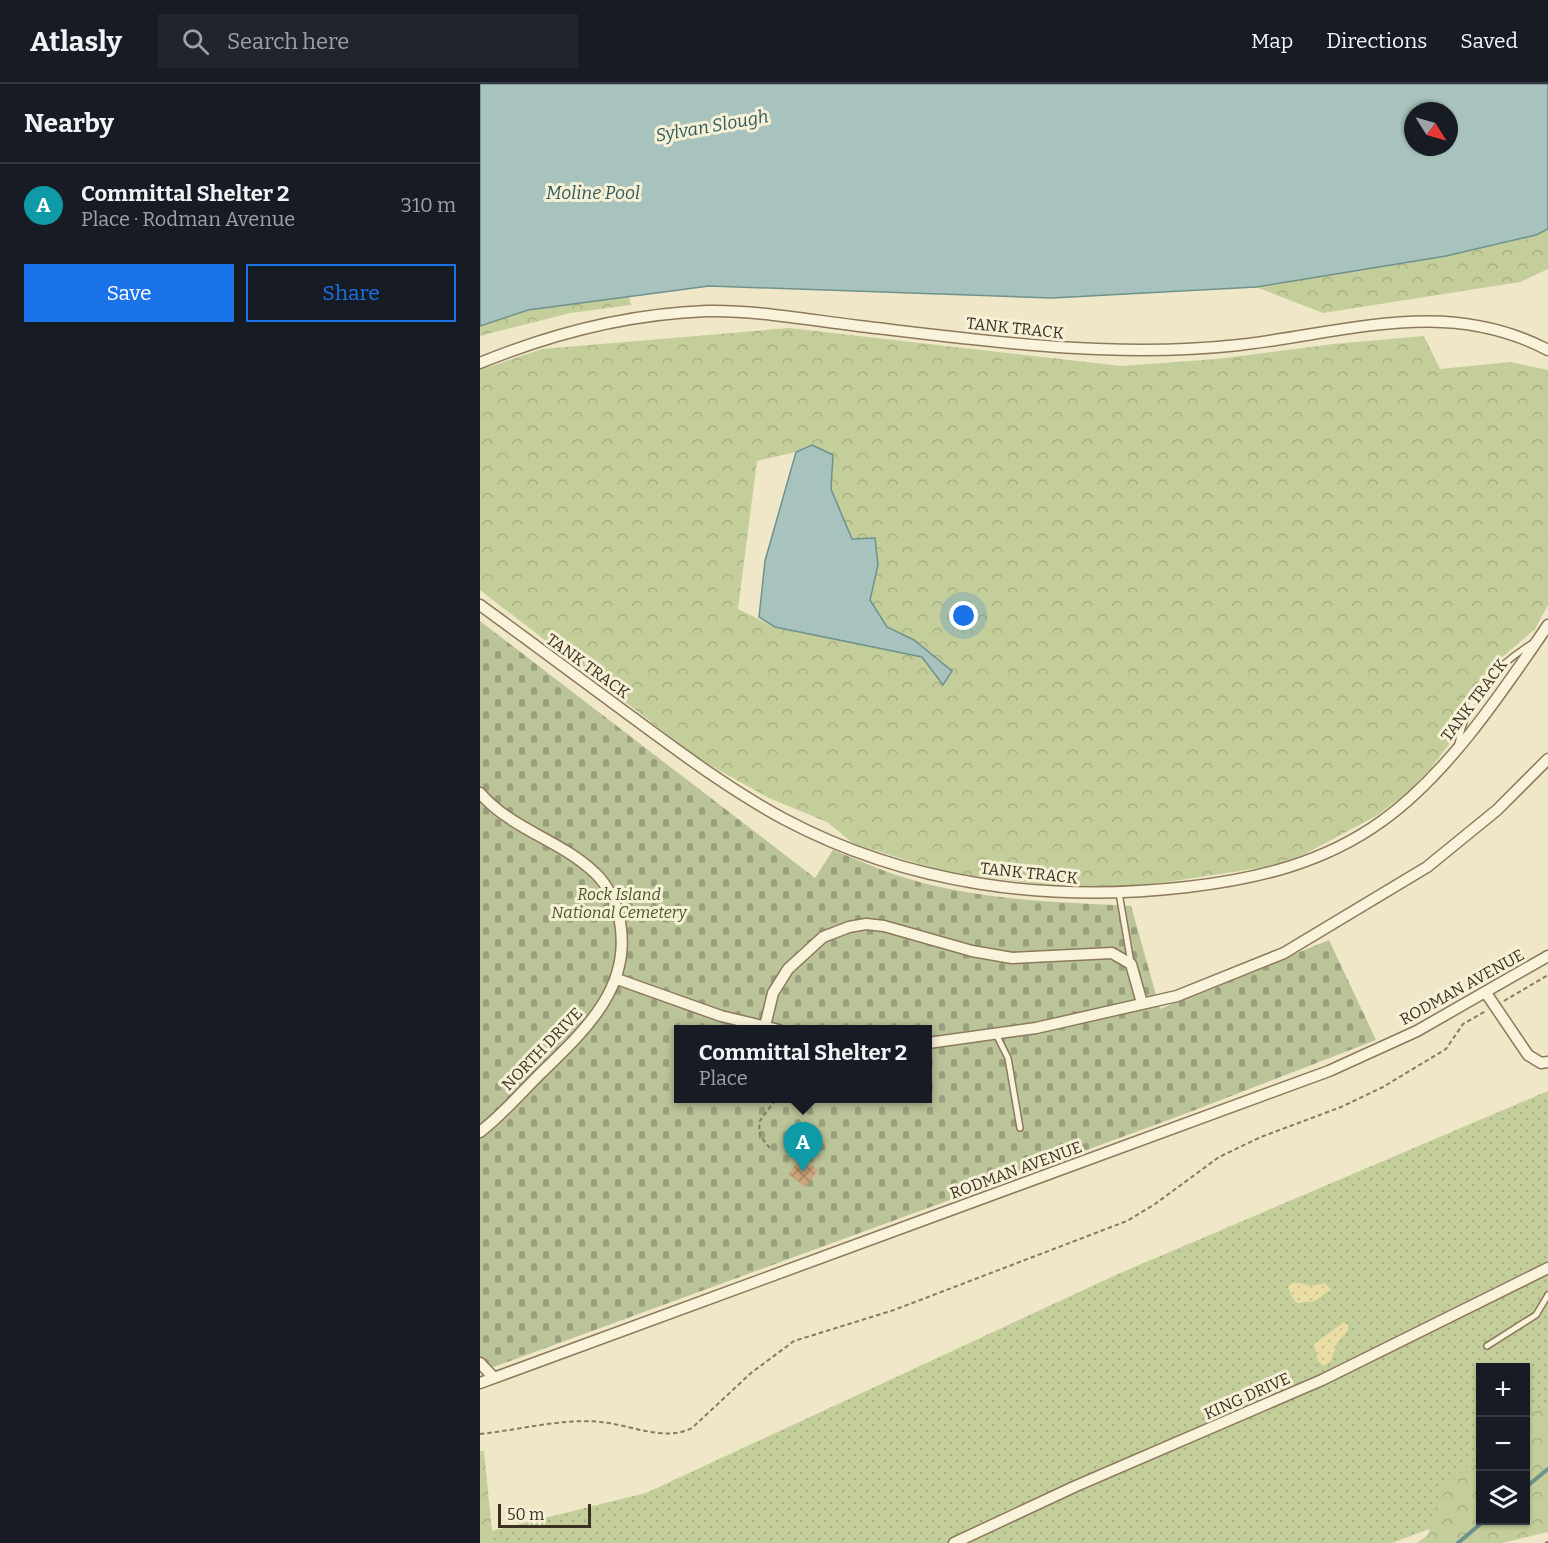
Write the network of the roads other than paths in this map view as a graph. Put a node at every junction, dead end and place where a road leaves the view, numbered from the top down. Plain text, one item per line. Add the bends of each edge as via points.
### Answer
1 (1548, 351) edge
2 (480, 363) edge
3 (480, 605) edge
4 (1548, 625) edge
5 (1538, 640) junction
6 (1458, 747) junction
7 (1548, 759) edge
8 (480, 793) edge
9 (1119, 894) junction
10 (1548, 956) edge
11 (1131, 964) junction
12 (616, 979) junction
13 (1486, 993) junction
14 (1142, 1003) junction
15 (761, 1025) edge
16 (765, 1025) edge
17 (996, 1034) junction
18 (932, 1042) edge
19 (1548, 1062) edge
20 (1020, 1128) dead end
21 (480, 1132) edge
22 (1548, 1268) edge
23 (1548, 1295) edge
24 (1487, 1346) dead end
25 (480, 1363) edge
26 (494, 1378) junction
27 (480, 1383) edge
28 (954, 1543) edge

1 - 2 street, TANK TRACK via 1479,326 1432,320 1373,323 1237,345 1140,351 1047,348 710,311 626,319 572,330
3 - 9 street, TANK TRACK via 709,772 765,808 829,841 866,856 961,881 1013,890
4 - 5 street, TANK TRACK
5 - 6 street, TANK TRACK
5 - 6 lane via 1504,662 1481,687 1464,716
6 - 9 street, TANK TRACK via 1420,790 1382,821 1336,849 1241,880
7 - 14 street via 1497,810 1427,867 1342,921 1284,953 1177,996
8 - 12 street, NORTH DRIVE via 508,819 573,855 597,875 619,917 622,945
9 - 11 lane
10 - 13 street, RODMAN AVENUE
11 - 14 street
11 - 16 street via 1112,953 1012,958 884,926 857,925 823,937 797,959 772,993
12 - 15 street via 721,1016
12 - 21 street, NORTH DRIVE via 591,1022
13 - 19 street via 1528,1054 1541,1063
13 - 26 street, RODMAN AVENUE via 1417,1031 1329,1071
14 - 17 street
17 - 18 street
17 - 20 lane via 1008,1058
22 - 28 street, KING DRIVE via 1322,1380
23 - 24 lane via 1536,1315
25 - 26 street
26 - 27 street, RODMAN AVENUE

